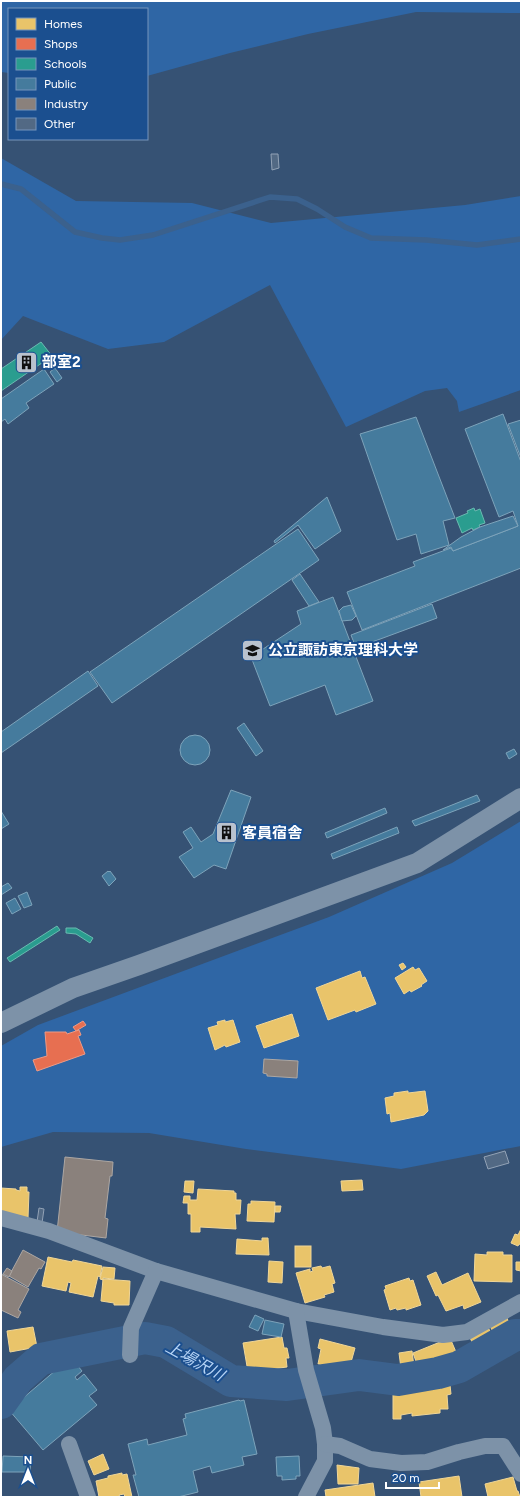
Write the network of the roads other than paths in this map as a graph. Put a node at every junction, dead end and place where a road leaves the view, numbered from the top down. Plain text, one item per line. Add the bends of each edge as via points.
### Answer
1 (521, 798) edge
2 (1, 1023) edge
3 (1, 1218) edge
4 (156, 1271) junction
5 (521, 1302) edge
6 (296, 1311) junction
7 (130, 1355) dead end
8 (69, 1444) dead end
9 (325, 1444) junction
10 (521, 1474) edge
11 (88, 1497) edge
12 (306, 1497) edge

1 - 2 street via 416,863 73,988
3 - 4 street via 49,1231
4 - 6 street
4 - 7 street via 131,1328
5 - 6 street via 467,1332 442,1336
6 - 9 street via 306,1370 323,1428
8 - 11 street
9 - 10 street via 340,1446 370,1459 401,1463 426,1462 485,1446 503,1446
9 - 12 street via 325,1461

